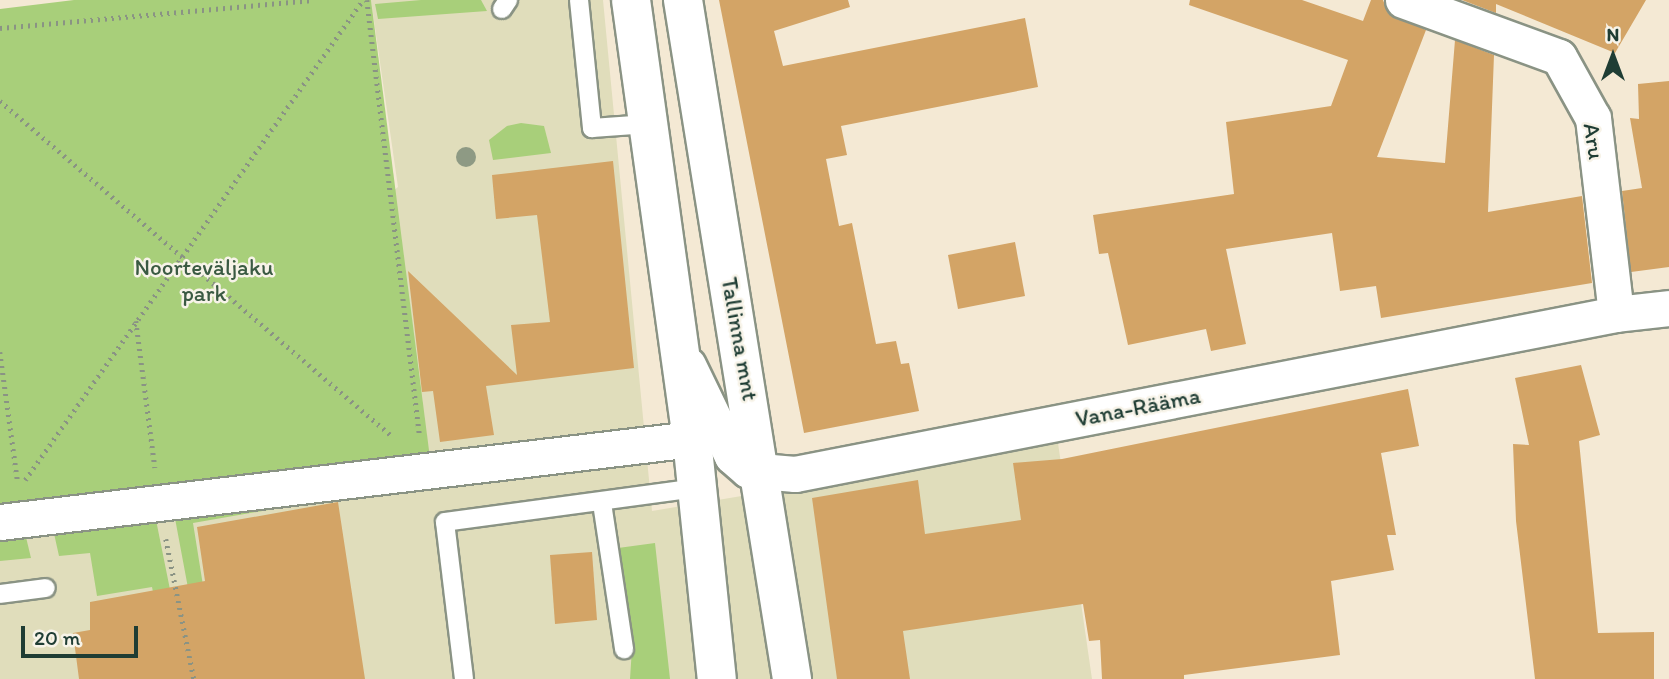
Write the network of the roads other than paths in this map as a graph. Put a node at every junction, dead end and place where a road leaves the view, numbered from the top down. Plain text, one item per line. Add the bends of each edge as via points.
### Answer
1 (579, 0) edge
2 (632, 0) edge
3 (683, 0) edge
4 (1403, 0) edge
5 (648, 124) junction
6 (1669, 308) edge
7 (1616, 314) junction
8 (679, 346) junction
9 (692, 439) junction
10 (762, 474) junction
11 (698, 488) junction
12 (602, 503) junction
13 (0, 522) edge
14 (46, 588) dead end
15 (0, 594) edge
16 (624, 649) dead end
17 (464, 679) edge
18 (717, 679) edge
19 (792, 679) edge

1 - 5 lane via 592,128
2 - 5 main road
3 - 10 main road, Tallinna mnt
4 - 7 street, Aru via 1559,57 1593,118
5 - 8 main road
6 - 7 street, Vana-Rääma
7 - 10 street, Vana-Rääma via 795,474
8 - 9 main road
8 - 10 street via 732,456 748,470
9 - 11 main road
9 - 13 street via 424,467
10 - 19 main road, Tallinna mnt
11 - 12 lane
11 - 18 main road
12 - 16 lane
12 - 17 lane via 444,522
14 - 15 lane

